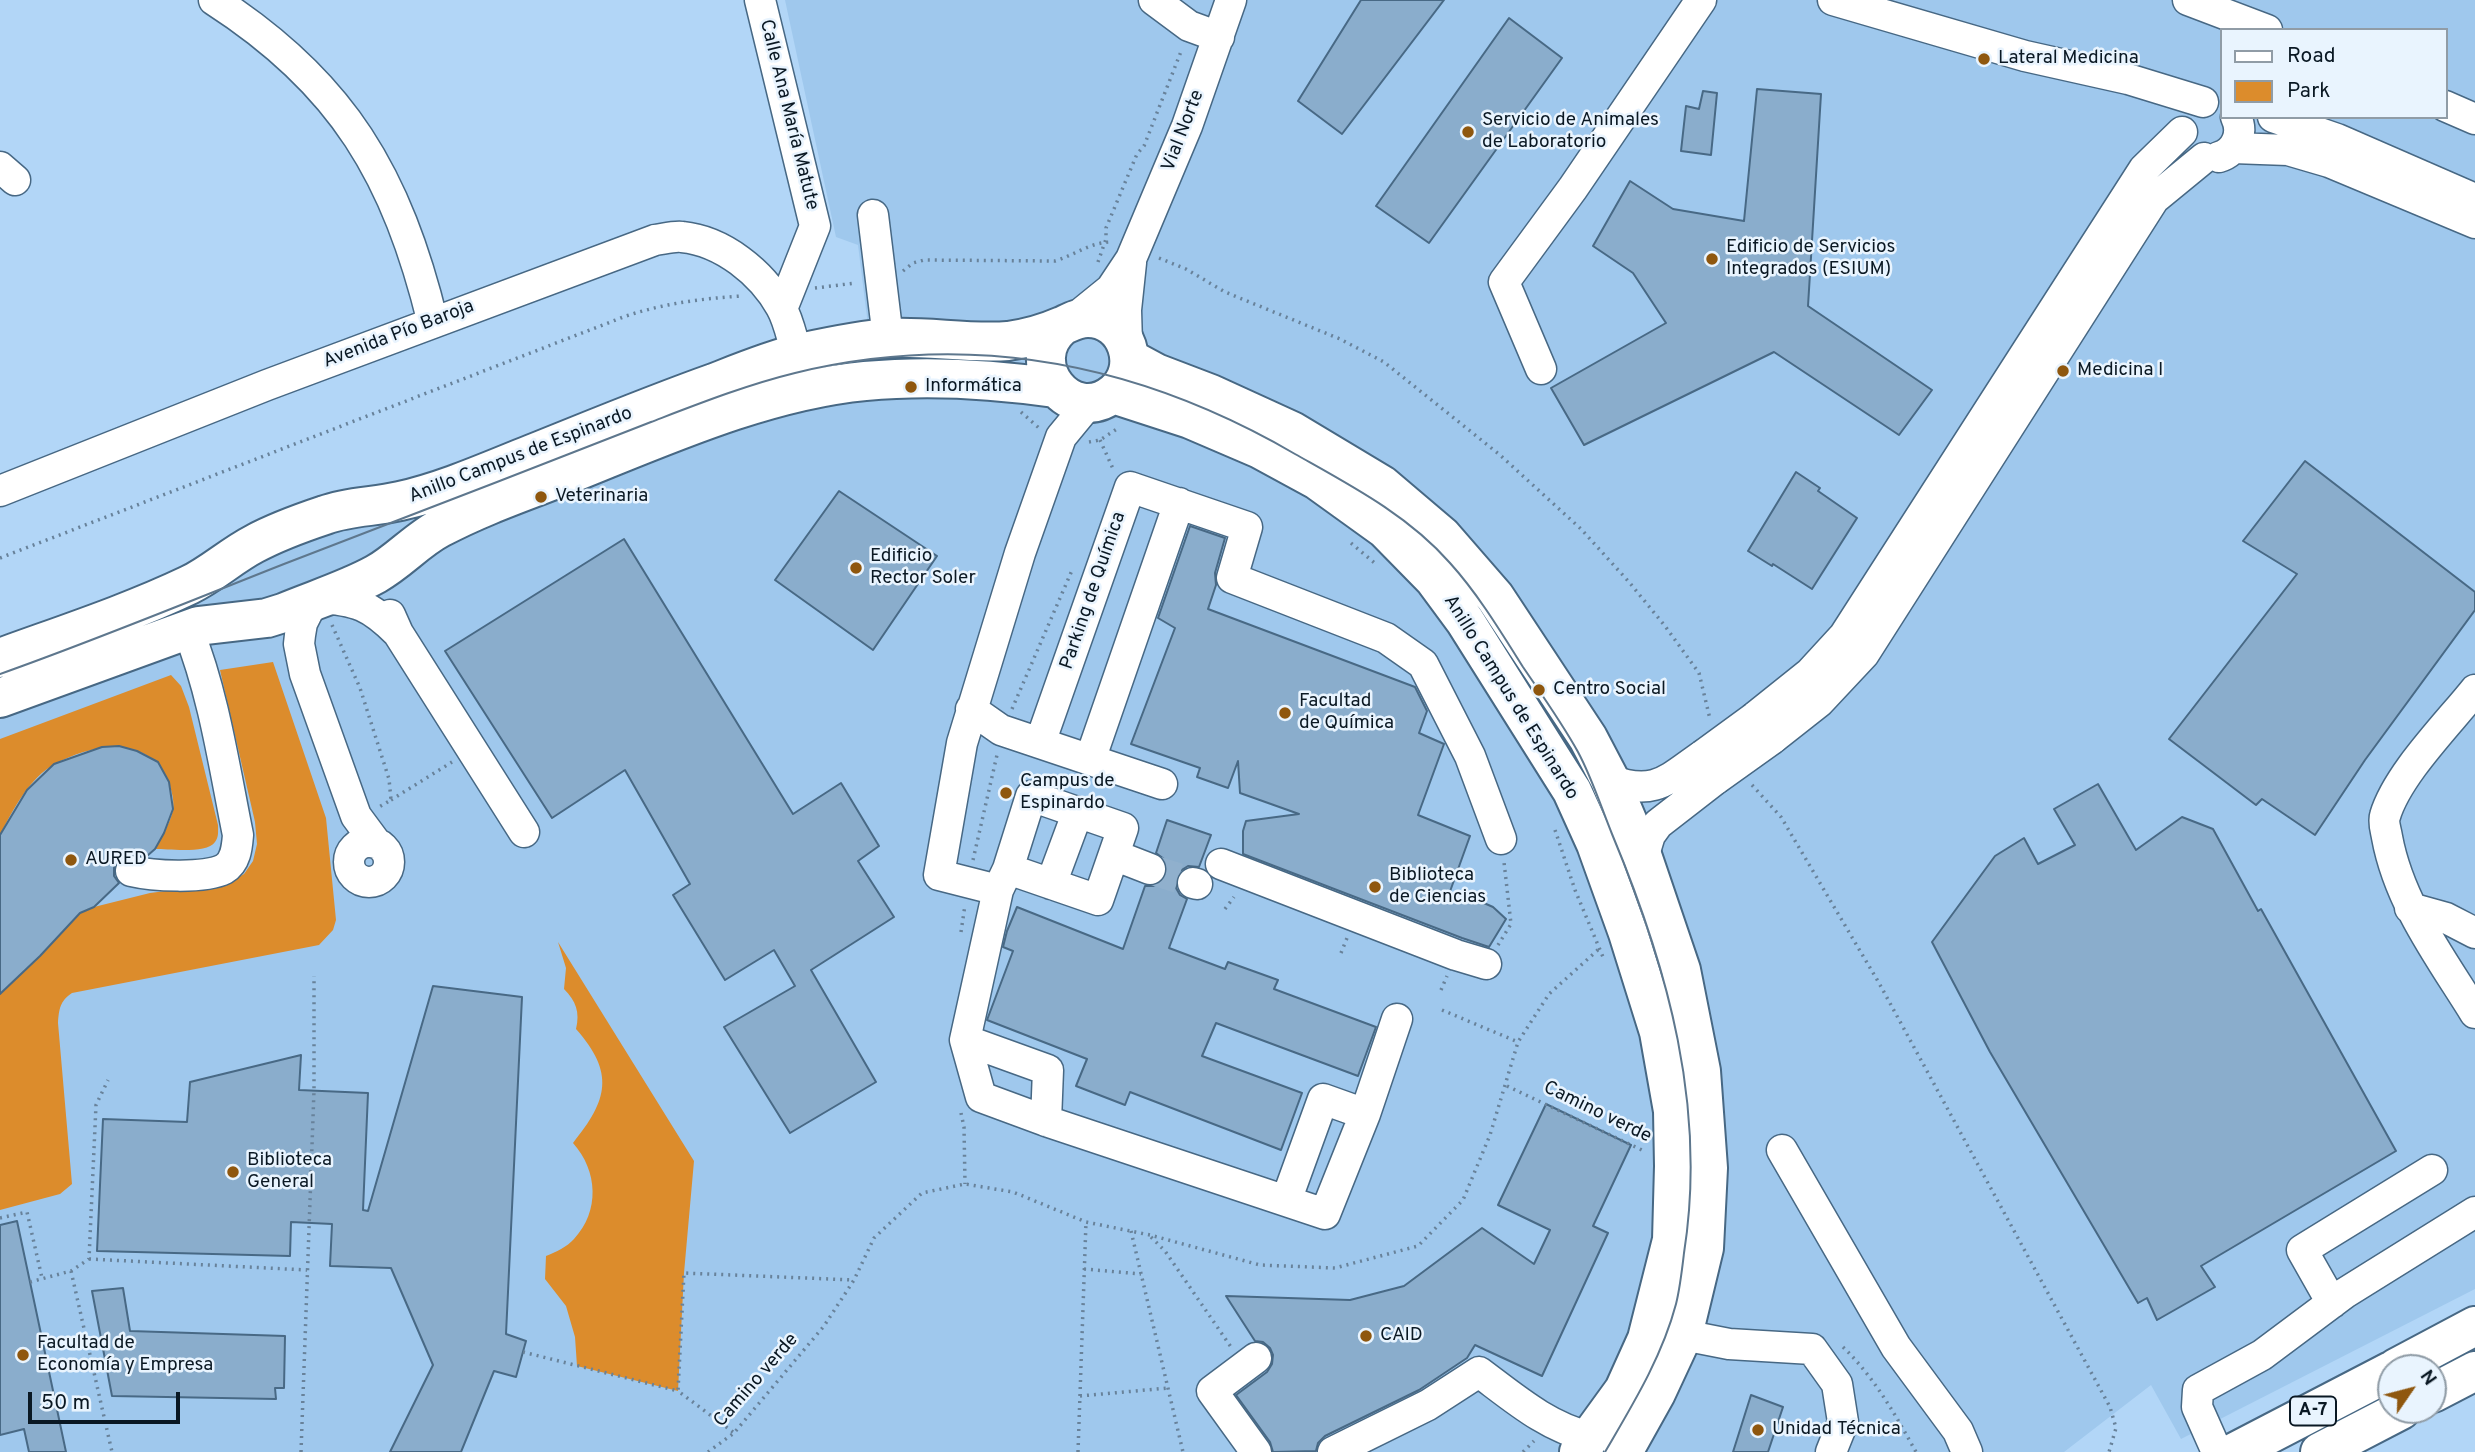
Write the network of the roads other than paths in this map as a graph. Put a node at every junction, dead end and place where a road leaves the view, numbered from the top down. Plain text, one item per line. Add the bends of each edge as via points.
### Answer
1 (214, 0) edge
2 (760, 0) edge
3 (1154, 0) edge
4 (1231, 0) edge
5 (1701, 0) edge
6 (1833, 0) edge
7 (2188, 0) edge
8 (2262, 28) edge
9 (1219, 37) junction
10 (2128, 79) junction
11 (2212, 102) edge
12 (2447, 107) edge
13 (2237, 119) edge
14 (2279, 119) edge
15 (2475, 120) edge
16 (2182, 129) junction
17 (2233, 148) junction
18 (2204, 158) junction
19 (2475, 199) edge
20 (873, 215) dead end
21 (2475, 223) edge
22 (1131, 259) junction
23 (777, 301) junction
24 (433, 323) junction
25 (1068, 323) junction
26 (888, 338) junction
27 (1129, 351) junction
28 (797, 354) junction
29 (1541, 369) dead end
30 (1079, 395) junction
31 (1978, 451) junction
32 (0, 491) edge
33 (1179, 503) junction
34 (365, 507) junction
35 (390, 564) junction
36 (220, 567) junction
37 (325, 611) junction
38 (250, 621) junction
39 (188, 630) junction
40 (398, 632) junction
41 (0, 658) edge
42 (305, 674) junction
43 (2475, 691) edge
44 (0, 698) edge
45 (971, 709) junction
46 (1040, 743) junction
47 (1090, 760) junction
48 (1709, 766) junction
49 (1610, 780) junction
50 (1162, 784) dead end
51 (1077, 814) junction
52 (524, 832) dead end
53 (1501, 839) road end
54 (364, 848) dead end
55 (1114, 855) junction
56 (1643, 858) junction
57 (1221, 864) tunnel mouth
58 (1150, 869) tunnel mouth
59 (131, 872) dead end
60 (1003, 880) junction
61 (1051, 884) junction
62 (2410, 908) junction
63 (2475, 933) edge
64 (1486, 964) road end
65 (2475, 1013) edge
66 (1397, 1019) dead end
67 (965, 1040) junction
68 (1365, 1114) junction
69 (1046, 1121) junction
70 (1782, 1150) dead end
71 (2432, 1170) dead end
72 (1286, 1201) junction
73 (2475, 1212) edge
74 (2333, 1303) junction
75 (2475, 1326) edge
76 (1683, 1335) junction
77 (2422, 1354) edge
78 (1250, 1363) road end
79 (2475, 1371) edge
80 (2377, 1378) edge
81 (2447, 1386) edge
82 (2377, 1422) edge
83 (1597, 1447) edge
84 (1256, 1452) edge
85 (1333, 1452) edge
86 (1831, 1452) edge
87 (1967, 1452) edge
88 (2217, 1452) edge
89 (2235, 1452) edge
90 (2320, 1452) edge

1 - 24 street via 293,59 364,145 390,193
2 - 23 street, Calle Ana María Matute via 816,226
3 - 9 street via 1189,26
4 - 9 street, Vial Norte
5 - 29 street via 1504,282
6 - 10 street via 2025,56
7 - 8 street
9 - 22 street, Vial Norte
10 - 11 street
10 - 16 street
11 - 16 street via 2189,111
12 - 15 street
13 - 17 street via 2239,137
14 - 19 street
16 - 18 street via 2189,148
16 - 31 street via 2144,169
17 - 18 street via 2225,155
17 - 21 street via 2288,150 2329,162
18 - 31 street via 2154,199
20 - 26 street
22 - 25 street, Vial Norte via 1111,289
22 - 27 street, Vial Norte via 1126,310
23 - 24 street, Avenida Pío Baroja via 757,274 736,258 681,236 655,240
23 - 28 street
24 - 32 street, Avenida Pío Baroja
25 - 26 main road, Anillo Campus de Espinardo via 1010,341
25 - 27 main road, Anillo Campus de Espinardo via 1089,317 1104,321 1116,328
25 - 30 main road via 1051,338 1046,370
26 - 28 main road, Anillo Campus de Espinardo
27 - 30 main road via 1126,378
27 - 49 main road, Anillo Campus de Espinardo via 1156,373 1292,431 1382,485 1442,536 1495,597 1588,738
28 - 34 main road, Anillo Campus de Espinardo via 441,489
30 - 35 main road, Anillo Campus de Espinardo via 1009,381 921,379 863,381 809,391 656,439 485,508 438,529
30 - 45 street via 1020,553
30 - 83 main road, Anillo Campus de Espinardo via 1190,419 1260,449 1317,480 1385,529 1434,579 1465,621 1572,791 1596,844 1659,1032 1672,1111 1672,1240 1647,1339
31 - 48 street, bridge via 1864,654 1819,702 1764,728
33 - 46 street, Parking de Química via 1130,487
33 - 47 street
33 - 53 street, Parking de Química via 1247,527 1232,578 1386,638 1423,664 1470,756
34 - 35 main road via 386,525 392,542
34 - 36 main road, Anillo Campus de Espinardo via 328,514 256,542
35 - 37 main road, Anillo Campus de Espinardo
35 - 40 street via 385,598
36 - 38 main road via 225,599
36 - 41 main road, Anillo Campus de Espinardo via 151,601
37 - 38 main road, Anillo Campus de Espinardo
37 - 40 street via 360,603
37 - 42 street via 302,623 299,643
38 - 39 main road, Anillo Campus de Espinardo
38 - 42 street via 283,641
39 - 44 main road, Anillo Campus de Espinardo
39 - 59 street via 214,720 238,835 236,852 223,869 207,873 153,876
40 - 52 street
42 - 54 street via 356,816 356,840
43 - 62 street via 2400,785 2384,818
45 - 46 street via 1001,730
45 - 60 street via 939,875
46 - 47 street
47 - 50 street
48 - 49 street via 1641,788
48 - 56 street via 1650,835
49 - 56 main road, Anillo Campus de Espinardo
51 - 55 street via 1123,828
51 - 60 street via 1031,796
51 - 61 street
55 - 58 street
55 - 61 street via 1098,900
56 - 76 main road, Anillo Campus de Espinardo via 1681,970 1701,1071 1708,1168 1704,1248
57 - 64 street
60 - 61 street
60 - 67 street
62 - 63 street via 2446,918
62 - 65 street
66 - 68 street
67 - 69 street via 981,1097
67 - 69 street via 1048,1070
68 - 72 street via 1325,1214
68 - 72 street via 1323,1099
69 - 72 street
70 - 87 street via 1896,1347 1958,1431
71 - 74 street via 2302,1250
73 - 74 street
74 - 88 street via 2262,1355 2198,1390 2197,1407
75 - 77 main road
76 - 83 main road, Anillo Campus de Espinardo via 1656,1393
76 - 86 street via 1729,1344 1812,1349 1837,1384 1843,1422
78 - 84 street via 1212,1391
79 - 81 main road
80 - 89 main road, A-7
82 - 90 main road, A-7
83 - 85 street via 1550,1423 1479,1372 1428,1405

